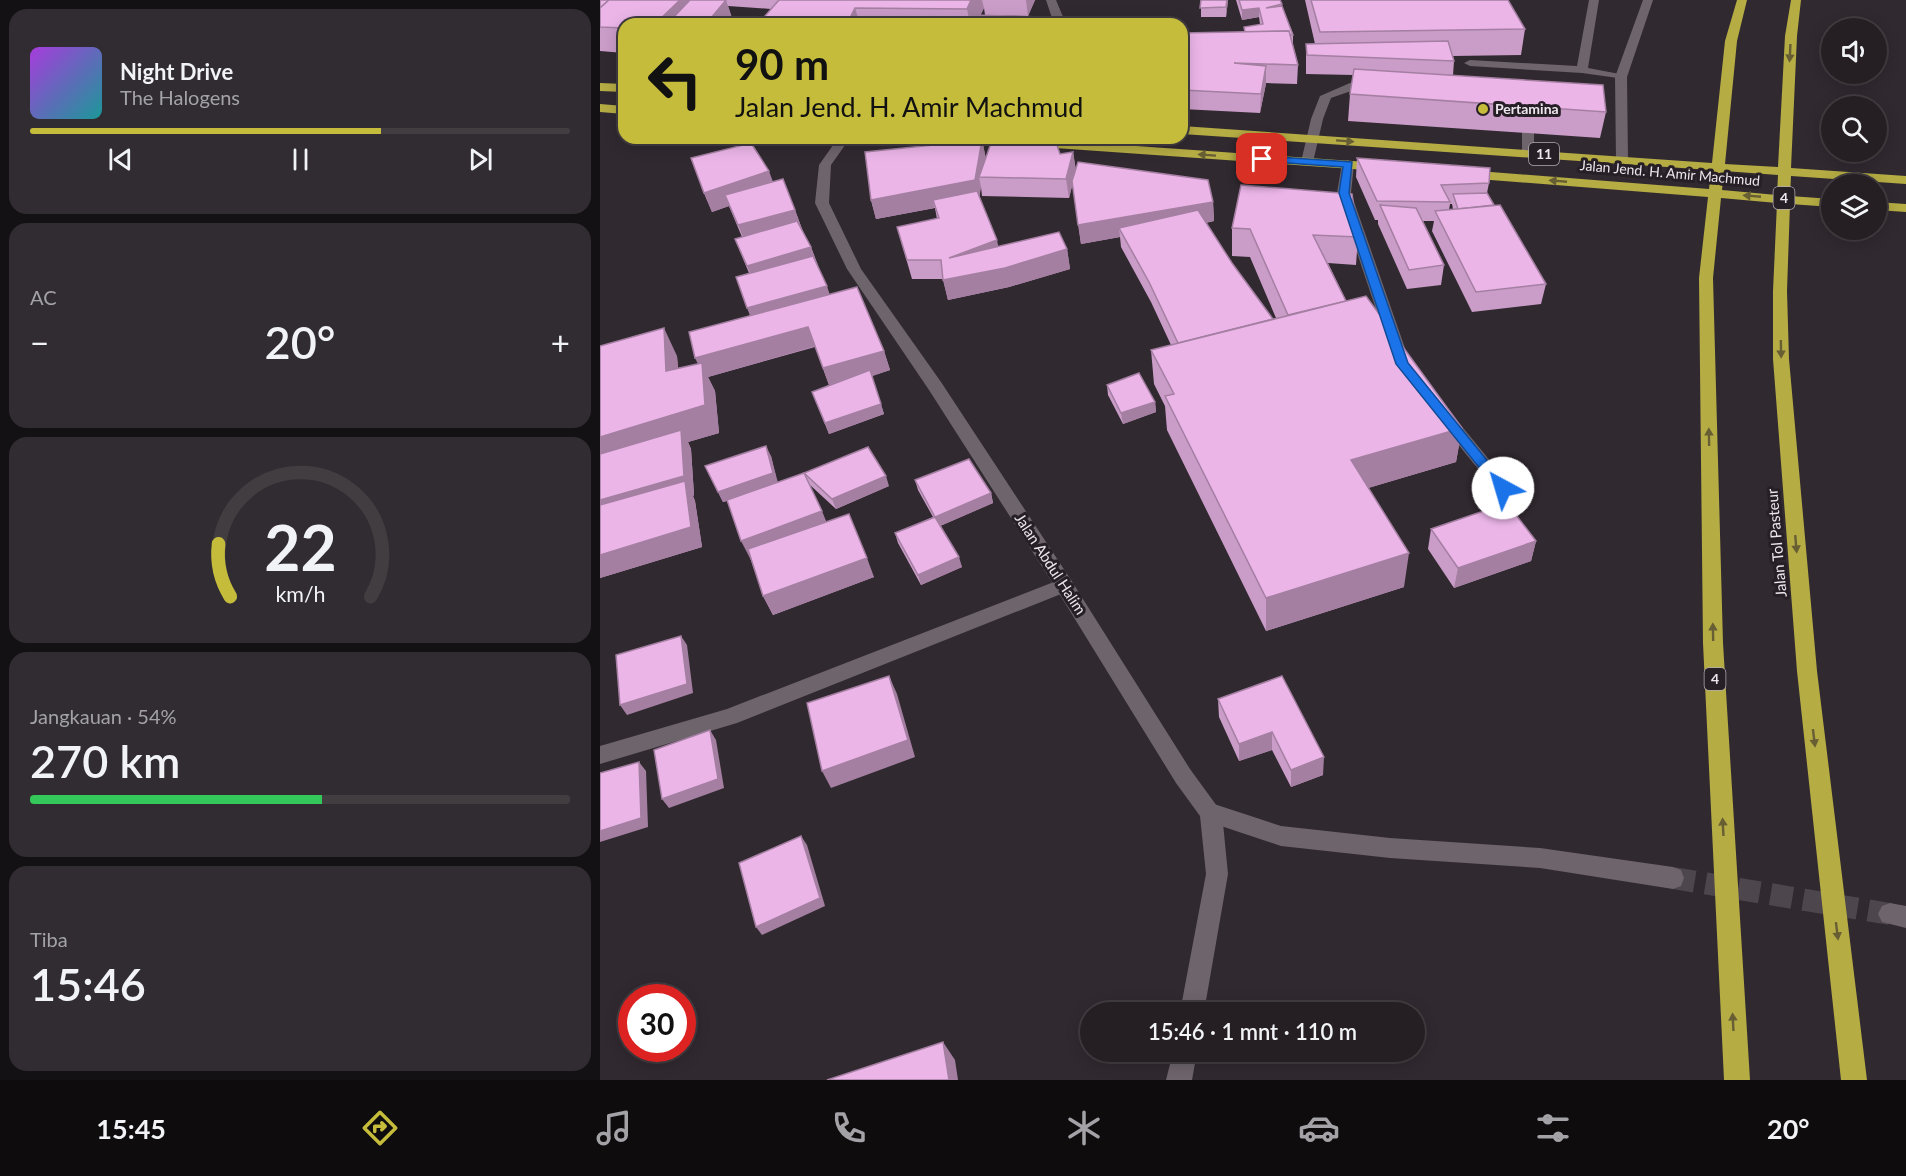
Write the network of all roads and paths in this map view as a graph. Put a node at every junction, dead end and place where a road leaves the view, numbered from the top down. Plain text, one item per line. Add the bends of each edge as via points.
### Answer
1 (1051, 0) edge
2 (1594, 0) edge
3 (1648, 0) edge
4 (1742, 0) edge
5 (1796, 0) edge
6 (1058, 18) edge
7 (1470, 63) edge
8 (1581, 70) junction
9 (1621, 77) junction
10 (600, 87) edge
11 (618, 88) edge
12 (1385, 90) edge
13 (600, 108) edge
14 (618, 110) edge
15 (1188, 130) edge
16 (1528, 133) edge
17 (1312, 139) junction
18 (840, 144) edge
19 (1053, 144) edge
20 (1528, 153) junction
21 (1622, 160) junction
22 (1307, 162) junction
23 (1348, 164) junction
24 (1396, 168) edge
25 (1455, 173) edge
26 (1906, 180) edge
27 (1821, 202) edge
28 (1887, 207) edge
29 (1906, 208) edge
30 (1402, 364) edge
31 (1438, 408) edge
32 (1503, 488) dead end
33 (1064, 585) junction
34 (600, 755) edge
35 (1211, 813) junction
36 (1673, 878) tunnel mouth
37 (1194, 1002) edge
38 (1183, 1062) edge
39 (1179, 1080) edge
40 (1737, 1080) edge
41 (1854, 1080) edge

1 - 6 street
2 - 8 street
3 - 9 street
40 -> 4 highway, 4 via 1713,643 1706,278 1731,41
5 -> 41 highway, Jalan Tol Pasteur / 4 via 1787,106 1781,358 1807,671
7 - 8 street
8 - 9 street
9 - 21 street
10 - 11 highway
12 - 17 street via 1350,87 1326,96
13 - 14 highway
15 - 17 highway, Jalan Jend. H. Amir Machmud / 11
16 - 20 street
17 -> 20 highway, Jalan Jend. H. Amir Machmud / 11
17 - 22 street
18 - 33 street, Jalan Abdul Halim via 825,165 822,203 854,269
22 -> 19 highway
20 - 21 highway, Jalan Jend. H. Amir Machmud / 11
21 - 26 highway, Jalan Jend. H. Amir Machmud / 11
22 - 23 highway
23 - 24 highway
23 - 30 street via 1345,189
27 -> 25 highway, Jalan Jend. H. Amir Machmud / 11
28 - 29 highway
31 - 32 street
33 - 34 street via 730,717
33 - 35 street, Jalan Abdul Halim via 1183,776
35 - 36 street via 1281,836 1540,858
35 - 37 street via 1217,874
38 - 39 street

